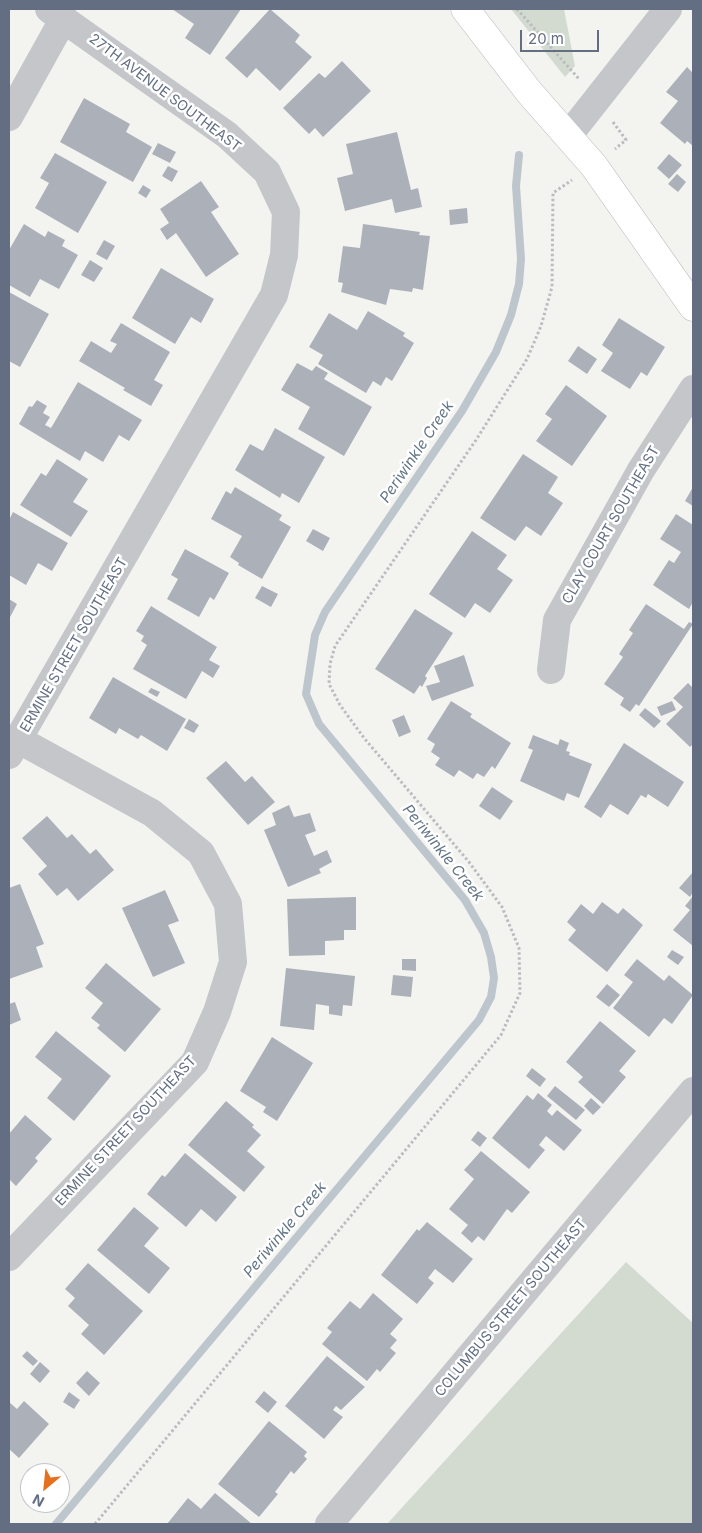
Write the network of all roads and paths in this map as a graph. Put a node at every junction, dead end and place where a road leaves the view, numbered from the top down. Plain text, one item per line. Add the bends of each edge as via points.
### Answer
1 (465, 9) edge
2 (517, 9) edge
3 (668, 9) edge
4 (56, 14) edge
5 (597, 99) junction
6 (9, 117) edge
7 (568, 136) junction
8 (594, 166) junction
9 (286, 212) joint
10 (693, 306) edge
11 (693, 389) edge
12 (551, 670) dead end
13 (14, 748) edge
14 (693, 1091) edge
15 (9, 1257) edge
16 (95, 1524) edge
17 (329, 1524) edge

1 - 7 main road via 529,92
2 - 5 path
3 - 5 street
4 - 6 street
4 - 9 street, 27TH AVENUE SOUTHEAST via 227,136 267,172
5 - 7 street
5 - 8 path via 626,140
7 - 8 main road
8 - 10 main road
8 - 16 path via 553,192 552,288 542,326 526,359 476,440 335,646 330,664 329,684 340,706 469,862 502,907 519,948 520,993 501,1035
9 - 13 street, ERMINE STREET SOUTHEAST via 284,255 274,296
11 - 12 street, CLAY COURT SOUTHEAST via 641,470 557,620
13 - 15 street, ERMINE STREET SOUTHEAST via 152,813 201,853 228,904 233,962 217,1012 195,1062
14 - 17 street, COLUMBUS STREET SOUTHEAST

